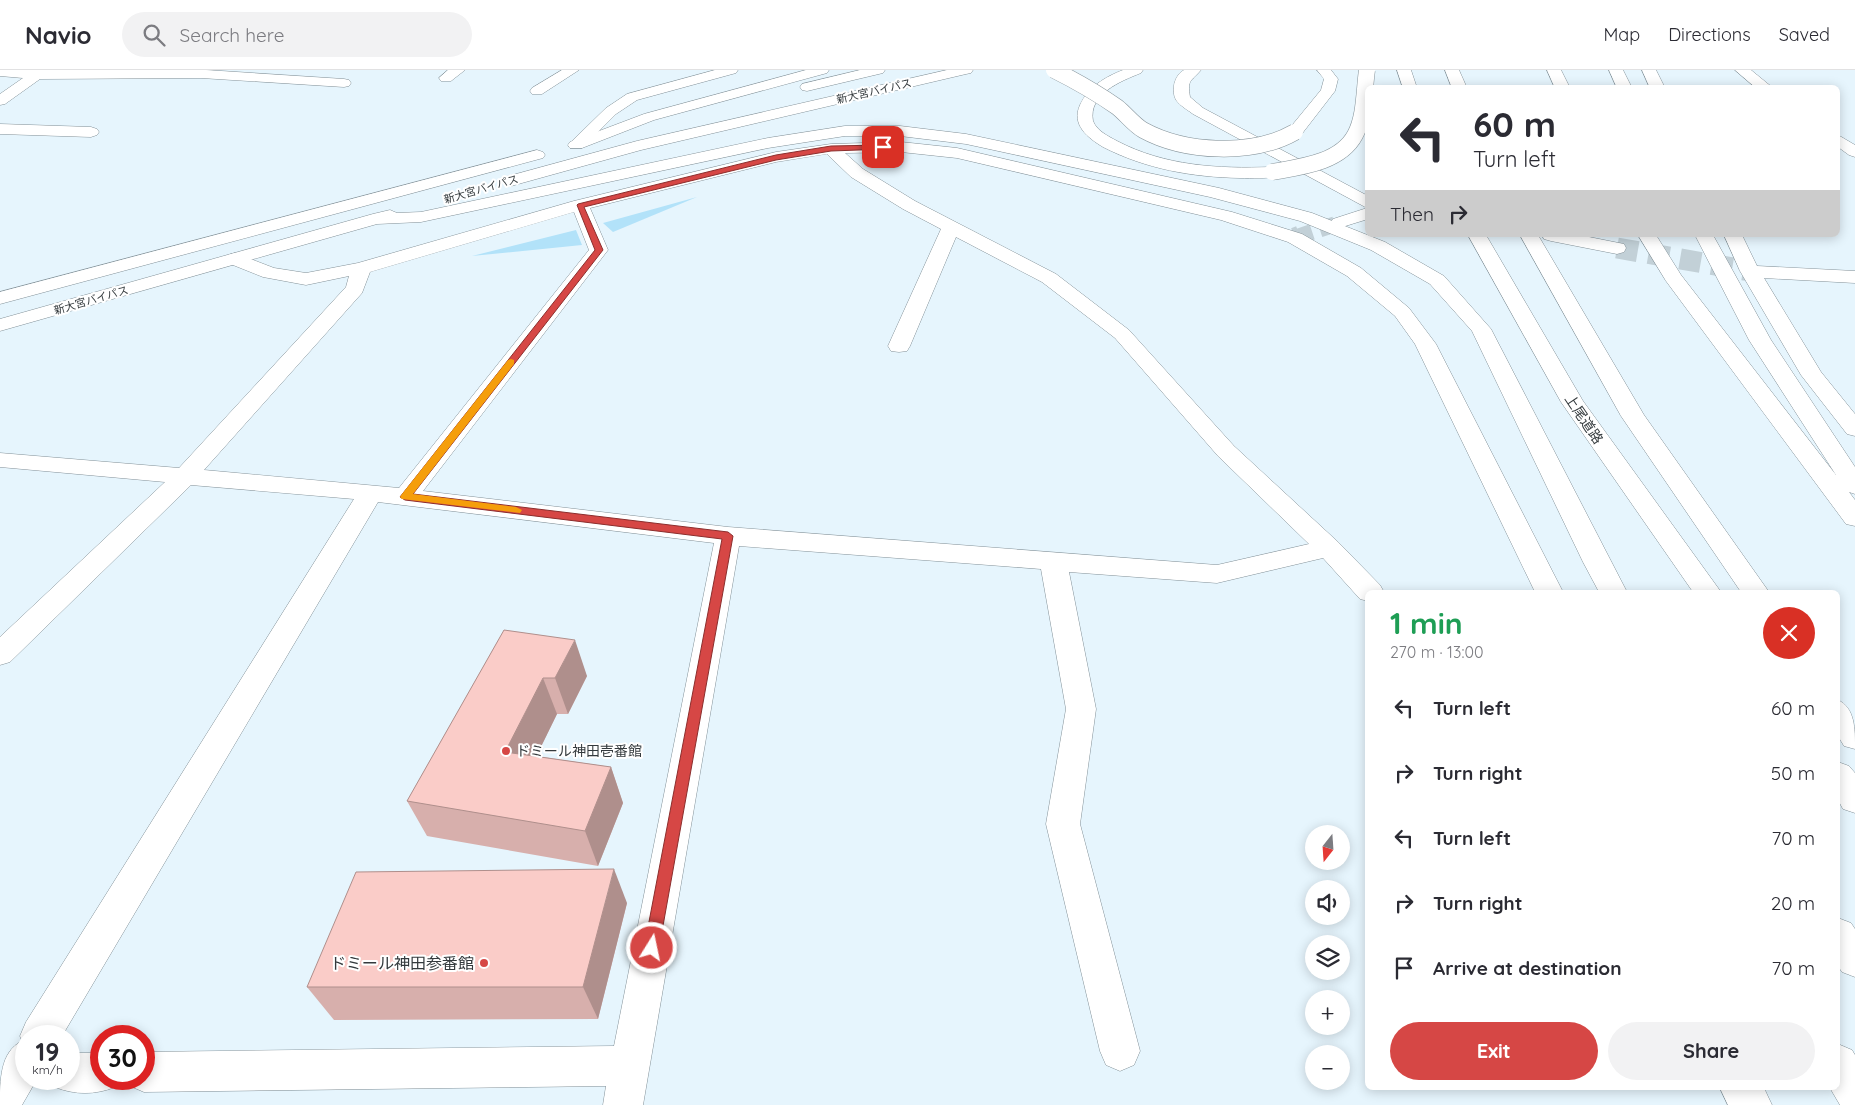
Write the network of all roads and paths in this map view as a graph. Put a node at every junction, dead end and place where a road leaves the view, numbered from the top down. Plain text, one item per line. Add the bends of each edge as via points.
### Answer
1 (458, 70) edge
2 (572, 70) edge
3 (731, 70) edge
4 (822, 70) edge
5 (878, 70) edge
6 (966, 70) edge
7 (1054, 70) edge
8 (1136, 70) edge
9 (1194, 70) edge
10 (1324, 70) edge
11 (1367, 70) edge
12 (1404, 70) edge
13 (1452, 70) edge
14 (1554, 70) edge
15 (1616, 70) edge
16 (1649, 70) edge
17 (1742, 70) edge
18 (0, 72) edge
19 (37, 76) junction
20 (446, 78) dead end
21 (344, 83) dead end
22 (1409, 85) edge
23 (1459, 85) edge
24 (1562, 85) edge
25 (1624, 85) edge
26 (1656, 85) edge
27 (1762, 85) edge
28 (537, 91) dead end
29 (0, 101) edge
30 (0, 129) edge
31 (91, 132) dead end
32 (1840, 141) edge
33 (576, 144) junction
34 (831, 148) junction
35 (1855, 152) edge
36 (1365, 201) edge
37 (580, 205) junction
38 (1365, 214) edge
39 (373, 219) junction
40 (1339, 223) tunnel mouth
41 (951, 227) junction
42 (1477, 237) edge
43 (1530, 237) edge
44 (1561, 237) edge
45 (1647, 237) edge
46 (1705, 237) edge
47 (1734, 237) edge
48 (1617, 248) tunnel mouth
49 (234, 260) junction
50 (361, 268) junction
51 (1750, 271) junction
52 (1855, 277) edge
53 (0, 298) edge
54 (0, 325) edge
55 (899, 346) dead end
56 (1855, 429) edge
57 (0, 460) edge
58 (184, 478) junction
59 (1855, 486) edge
60 (371, 493) junction
61 (405, 497) junction
62 (1855, 518) edge
63 (728, 536) junction
64 (1329, 548) junction
65 (1053, 561) junction
66 (1368, 590) edge
67 (1548, 590) edge
68 (1612, 590) edge
69 (1706, 590) edge
70 (1754, 590) edge
71 (0, 654) edge
72 (1840, 715) edge
73 (1855, 737) edge
74 (1840, 778) edge
75 (1855, 800) edge
76 (1840, 938) edge
77 (1855, 960) edge
78 (47, 1025) edge
79 (1120, 1051) dead end
80 (630, 1066) junction
81 (1840, 1067) edge
82 (155, 1072) edge
83 (1741, 1090) edge
84 (1855, 1092) edge
85 (623, 1105) edge
86 (1752, 1105) edge

1 - 20 main road
2 - 28 main road
3 - 33 main road via 632,97
4 - 33 main road via 649,117
5 - 33 main road, 新大宮バイパス
6 - 39 main road, 新大宮バイパス via 637,146
7 - 10 main road, bridge via 1122,112 1142,130 1170,140 1228,148 1257,147 1295,132 1328,91 1331,79
8 - 11 main road, bridge via 1102,86 1088,101 1084,116 1087,127 1128,154 1180,168 1242,173 1272,172 1318,163 1346,145 1356,135
9 - 36 main road via 1185,75 1180,87 1183,99 1198,111
12 - 22 main road
13 - 23 main road
14 - 24 main road
15 - 25 main road
16 - 26 main road
17 - 27 main road
18 - 19 main road
19 - 21 main road via 201,74
19 - 29 main road
30 - 31 main road
32 - 35 main road
33 - 53 main road, 新大宮バイパス
34 - 37 main road
34 - 41 main road via 858,173
34 - 67 main road via 901,147 957,153 1226,216 1295,238 1354,272 1402,312 1425,344
37 - 50 main road
37 - 61 main road via 599,250
38 - 40 main road
39 - 49 main road, 新大宮バイパス
39 - 68 main road via 421,217 768,143 845,131 900,132 966,139 1213,192 1306,218 1378,246 1437,280 1481,329
41 - 55 main road
41 - 64 main road via 1049,278 1122,334 1226,451
42 - 69 main road, 上尾道路 via 1572,402
43 - 70 main road via 1633,416
44 - 48 main road
45 - 62 main road via 1673,277
46 - 59 main road via 1760,340
47 - 51 main road
49 - 50 main road via 270,273 306,279
49 - 54 main road, 新大宮バイパス
50 - 58 main road via 355,289
51 - 52 main road
51 - 56 main road via 1812,374
57 - 58 main road
58 - 60 main road
58 - 71 main road
60 - 61 main road
60 - 78 main road
61 - 63 main road
63 - 65 main road
63 - 80 main road
64 - 65 main road via 1217,574
64 - 66 main road
65 - 79 main road via 1081,709 1063,824
72 - 73 main road
74 - 75 main road
76 - 77 main road
80 - 82 main road
80 - 85 main road
81 - 84 main road
83 - 86 main road

